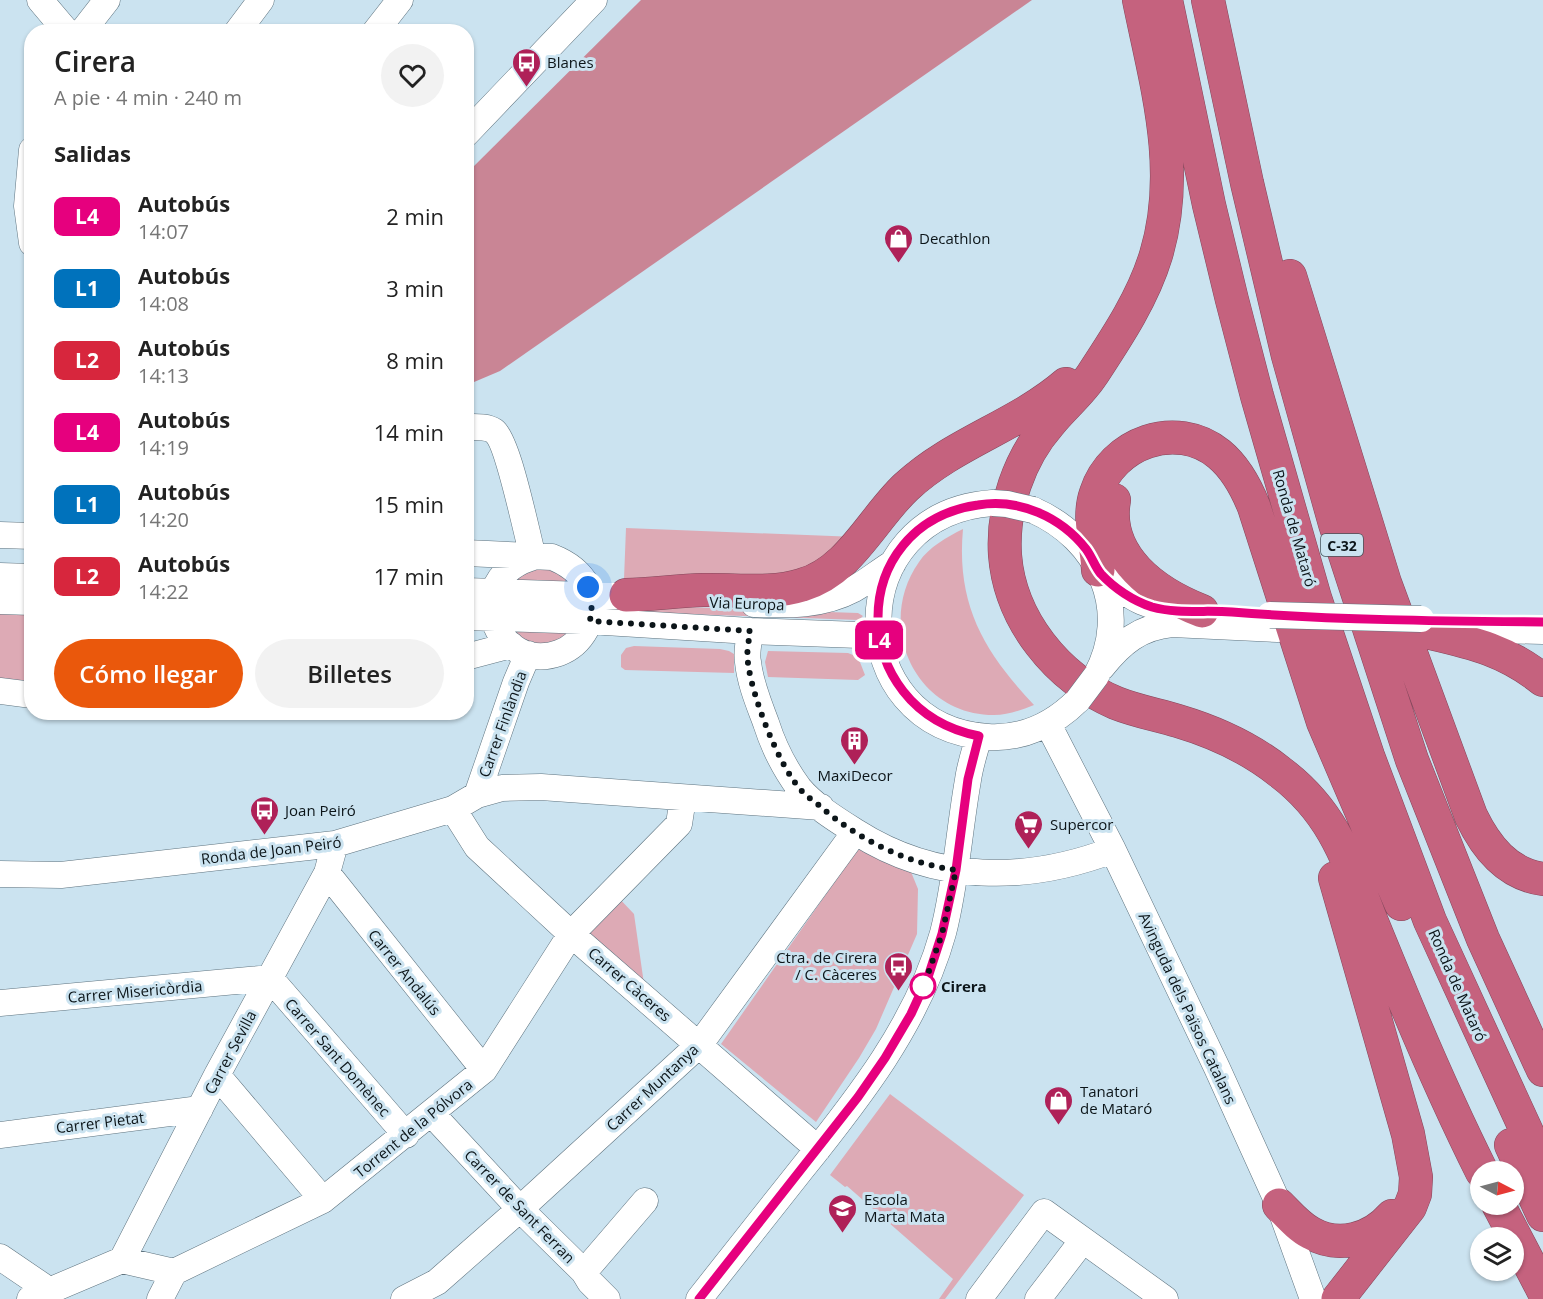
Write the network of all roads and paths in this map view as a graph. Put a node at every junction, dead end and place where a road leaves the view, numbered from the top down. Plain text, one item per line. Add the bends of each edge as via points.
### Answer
1 (40, 0) edge
2 (106, 0) edge
3 (261, 0) edge
4 (400, 0) edge
5 (594, 0) edge
6 (1139, 0) edge
7 (1166, 0) edge
8 (1208, 0) edge
9 (1223, 0) edge
10 (60, 24) edge
11 (88, 24) edge
12 (243, 24) edge
13 (381, 24) edge
14 (474, 126) edge
15 (1101, 358) junction
16 (474, 427) edge
17 (0, 535) edge
18 (24, 536) edge
19 (1268, 553) junction
20 (474, 554) edge
21 (533, 557) junction
22 (893, 562) junction
23 (1099, 572) junction
24 (0, 576) edge
25 (24, 577) edge
26 (1385, 583) junction
27 (474, 591) edge
28 (494, 592) junction
29 (626, 595) junction
30 (0, 601) edge
31 (24, 602) edge
32 (590, 608) junction
33 (1202, 611) junction
34 (474, 617) edge
35 (493, 618) junction
36 (1274, 622) junction
37 (1538, 626) edge
38 (1423, 629) junction
39 (750, 631) junction
40 (1120, 631) junction
41 (881, 649) junction
42 (519, 650) junction
43 (474, 656) edge
44 (1543, 680) edge
45 (0, 692) edge
46 (24, 694) edge
47 (1048, 724) junction
48 (979, 736) junction
49 (1300, 790) junction
50 (477, 795) junction
51 (683, 798) junction
52 (821, 807) junction
53 (453, 809) junction
54 (855, 832) junction
55 (335, 844) junction
56 (1113, 850) junction
57 (1543, 865) edge
58 (956, 870) junction
59 (327, 873) junction
60 (0, 874) edge
61 (1543, 879) edge
62 (571, 934) junction
63 (270, 978) junction
64 (0, 1003) edge
65 (700, 1044) junction
66 (484, 1070) junction
67 (1543, 1070) edge
68 (217, 1075) junction
69 (1394, 1083) junction
70 (200, 1109) junction
71 (432, 1114) junction
72 (0, 1135) edge
73 (406, 1135) junction
74 (818, 1149) junction
75 (1477, 1161) edge
76 (1543, 1167) edge
77 (323, 1200) junction
78 (645, 1201) dead end
79 (1279, 1205) junction
80 (520, 1209) junction
81 (1504, 1215) edge
82 (1543, 1215) edge
83 (1083, 1240) junction
84 (0, 1257) edge
85 (122, 1260) junction
86 (174, 1272) junction
87 (590, 1288) edge
88 (1543, 1290) edge
89 (43, 1296) edge
90 (160, 1299) edge
91 (404, 1299) edge
92 (699, 1299) edge
93 (979, 1299) edge
94 (1038, 1299) edge
95 (1165, 1299) edge
96 (1313, 1299) edge
97 (1338, 1299) edge

1 - 10 street
2 - 11 street
3 - 12 street
4 - 13 street
5 - 14 street
6 - 15 highway via 1166,138 1165,210 1157,252 1142,292
7 - 76 highway, Ronda de Mataró / C-32 via 1232,300 1319,610 1430,921
8 - 67 highway, C-32 via 1288,356 1335,524 1412,760 1484,939
9 - 26 highway via 1281,246
15 - 29 highway via 1026,413 958,449 922,474 893,501 840,565 818,579 779,591
15 - 49 highway via 1091,376 1038,437 1014,485 1006,517 1005,559 1022,617 1048,653 1075,679 1113,701 1232,741 1282,772
16 - 21 street via 487,428 500,438
17 - 18 street
19 - 23 highway via 1245,486 1228,462 1195,441 1154,440 1128,449 1108,467 1101,480 1092,509
19 - 33 highway via 1249,527 1225,479 1200,459 1179,452 1165,453 1132,468 1118,486 1113,506 1119,544 1153,587
19 - 82 highway via 1323,722
20 - 21 street
21 - 28 street via 506,571
21 - 32 street via 552,557 574,568 584,579
22 - 23 street, bridge via 919,531 941,516 993,503 1045,516 1068,530 1087,550
22 - 29 street, Via Europa via 852,590 797,605
22 - 41 street via 881,590 877,620
23 - 33 street via 1146,604 1167,610
23 - 40 street
24 - 25 street
26 - 57 highway via 1402,606 1487,823 1515,855
26 - 61 highway via 1479,833 1506,864
27 - 28 street, Via Europa
28 - 32 street, Via Europa
28 - 35 street
29 - 32 street, Via Europa
30 - 31 street
32 - 35 street, Via Europa
32 - 39 street, Via Europa
32 - 42 street via 581,636 563,651 542,656
33 - 36 street
34 - 35 street, Via Europa
35 - 42 street via 500,634
36 - 38 street
36 - 40 street via 1172,624
37 - 38 street
38 - 44 highway via 1476,643 1517,661
39 - 41 street, Via Europa via 859,635
39 - 52 street via 747,662 772,742 799,788
40 - 47 street, bridge via 1111,656 1078,700
41 - 48 street via 893,678 911,702 949,728
42 - 43 street
42 - 50 street, Carrer Finlàndia via 516,682
45 - 46 street
47 - 48 street via 1006,736
47 - 56 street, Avinguda dels Països Catalans
48 - 58 street via 968,779
49 - 69 highway via 1329,859
49 - 75 highway via 1319,808 1343,848 1412,1019
50 - 51 street, Ronda de Joan Peiró via 502,788 541,787
50 - 53 street, Ronda de Joan Peiró
51 - 52 street, Ronda de Joan Peiró
51 - 62 street, Torrent de la Pólvora via 679,824
52 - 54 street
53 - 55 street, Ronda de Joan Peiró
53 - 62 street, Carrer Càceres via 477,847
54 - 58 street via 874,844 930,866
54 - 65 street, Carrer Muntanya
55 - 59 street, Carrer Sevilla
55 - 60 street, Ronda de Joan Peiró via 61,875
56 - 58 street via 1028,872
56 - 79 street, Avinguda dels Països Catalans
58 - 74 street via 942,934 911,1014 885,1058
59 - 63 street, Carrer Sevilla
59 - 66 street, Carrer Andalús
62 - 65 street, Carrer Càceres
62 - 66 street, Torrent de la Pólvora
63 - 64 street, Carrer Misericòrdia
63 - 68 street, Carrer Sevilla
63 - 73 street, Carrer Sant Domènec
65 - 74 street, Carrer Càceres
65 - 80 street, Carrer Muntanya
66 - 71 street, Torrent de la Pólvora
68 - 70 street, Carrer Sevilla
68 - 77 street
69 - 79 highway via 1389,1103 1408,1184 1397,1210 1385,1224 1365,1236 1337,1241 1311,1233
69 - 97 highway via 1410,1145 1415,1194 1404,1217
70 - 72 street, Carrer Pietat
70 - 85 street, Carrer Sevilla
71 - 73 street, Torrent de la Pólvora
71 - 80 street, Carrer de Sant Ferran
73 - 77 street, Torrent de la Pólvora
74 - 92 street
77 - 86 street, Torrent de la Pólvora
78 - 87 street
79 - 96 street, Avinguda dels Països Catalans
80 - 87 street, Carrer de Sant Ferran
80 - 91 street, Carrer Muntanya via 437,1282
81 - 88 highway
83 - 93 street via 1044,1212
83 - 94 street
83 - 95 street
84 - 89 street
85 - 86 street
85 - 89 street
86 - 90 street

